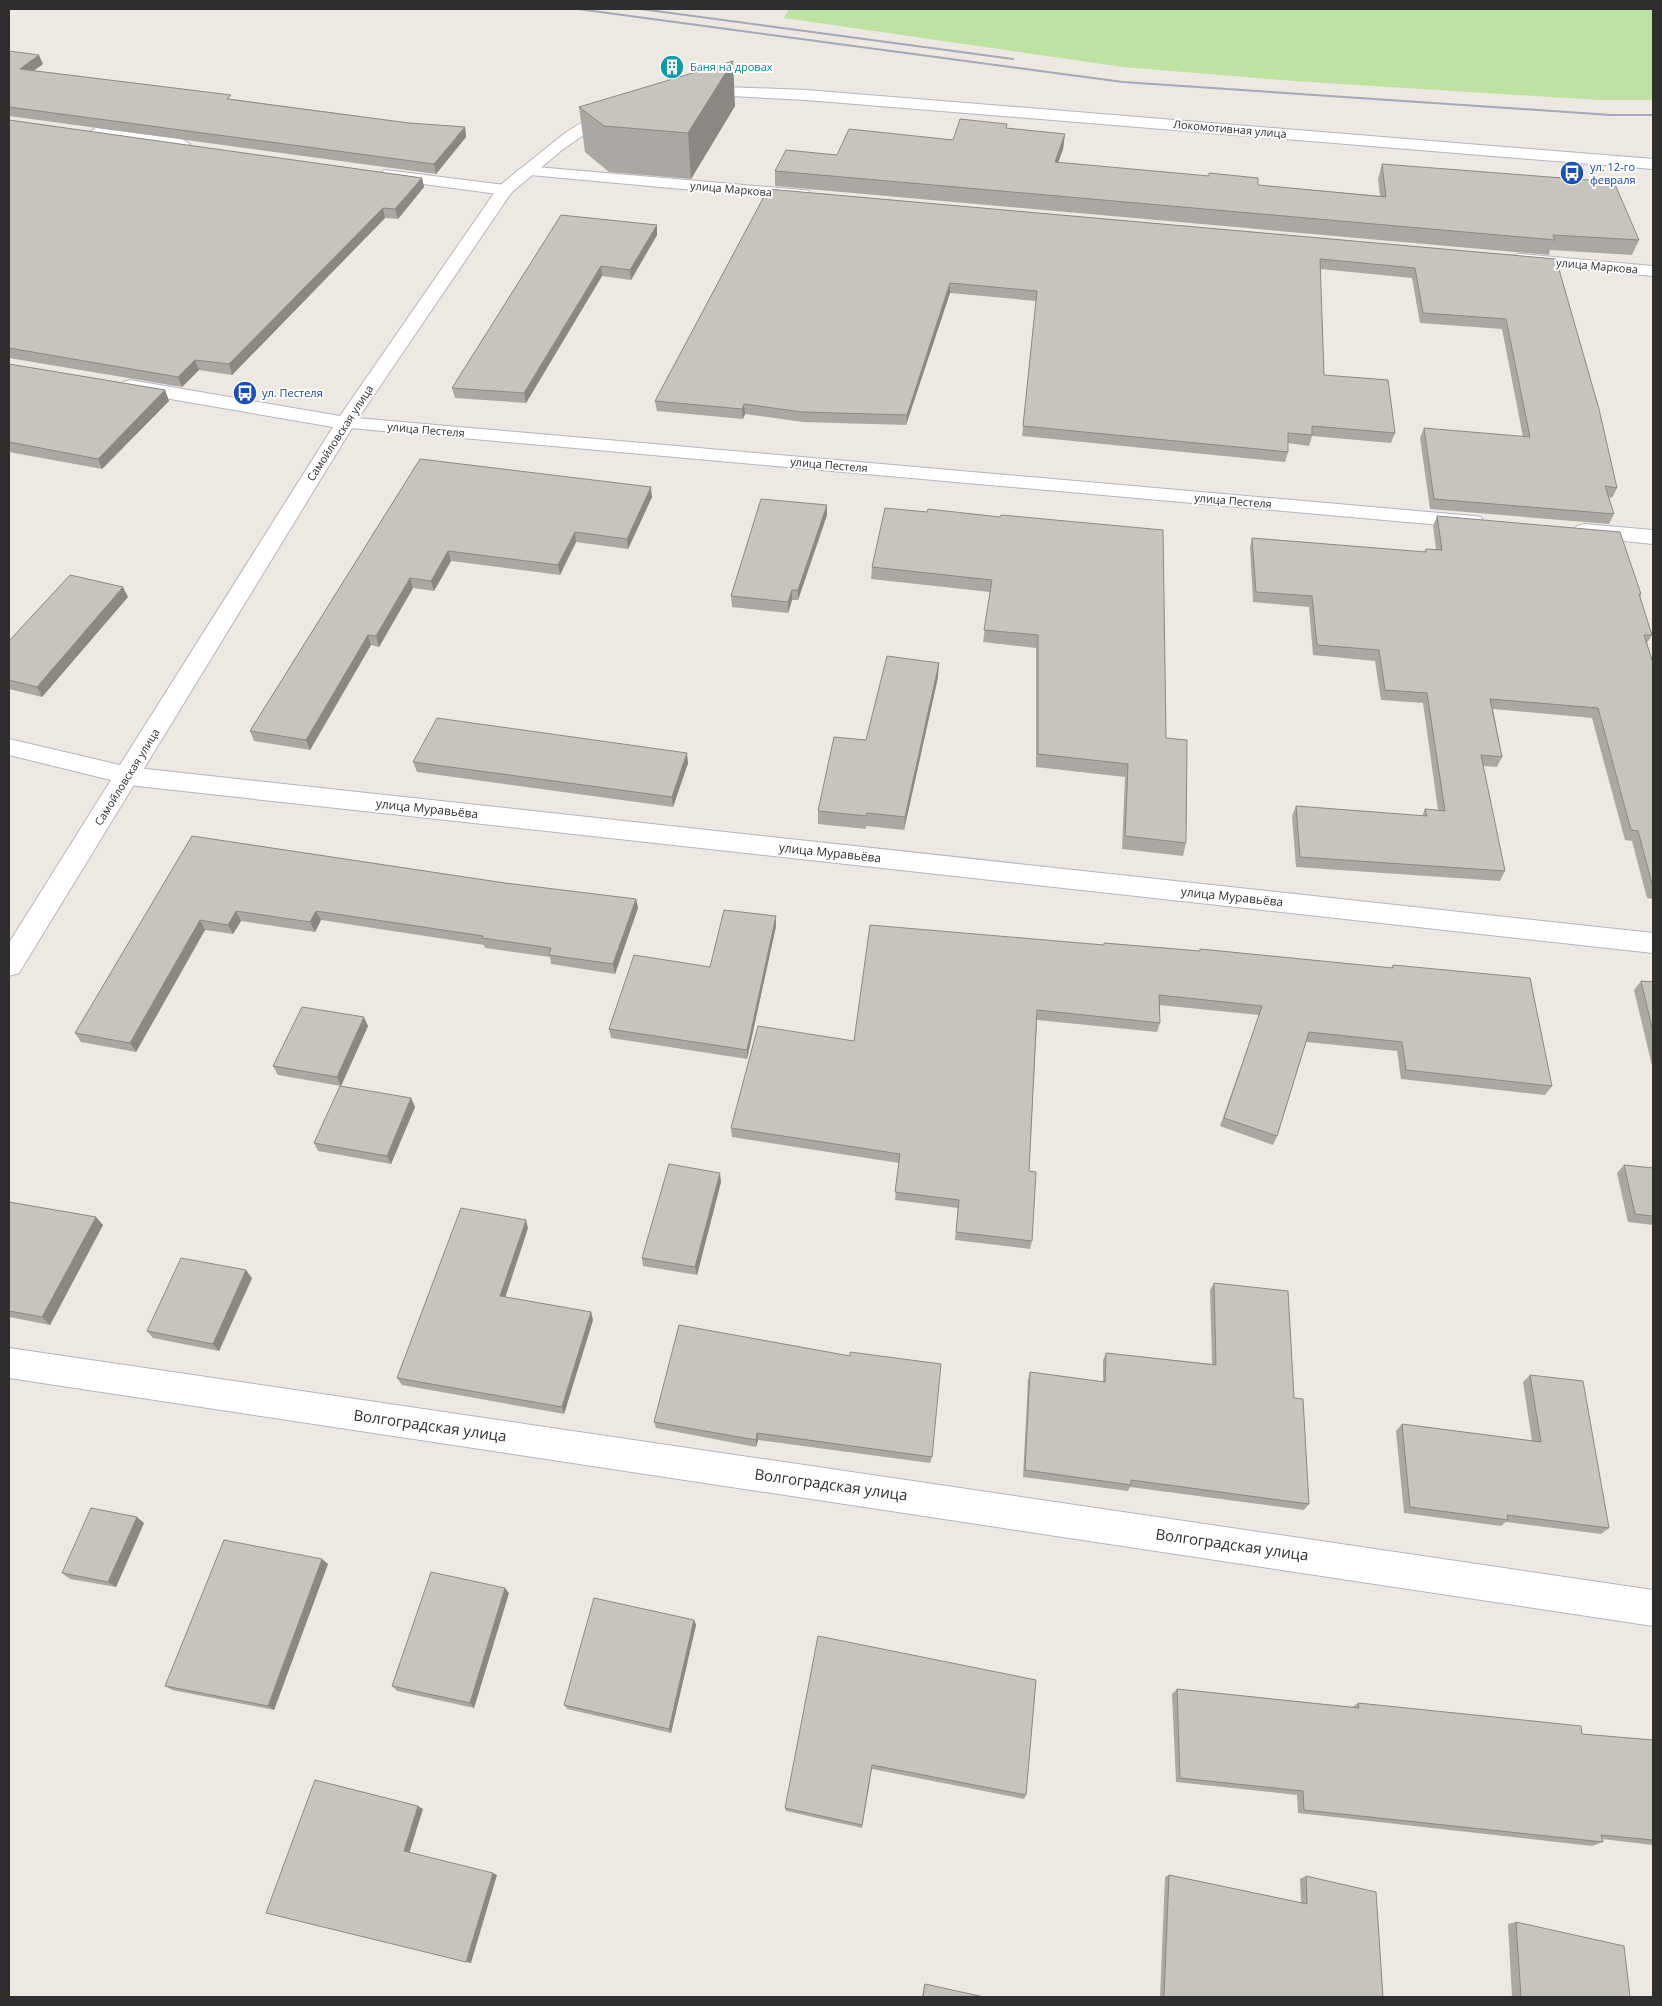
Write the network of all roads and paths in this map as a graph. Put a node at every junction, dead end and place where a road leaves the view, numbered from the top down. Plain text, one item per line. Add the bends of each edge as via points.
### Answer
1 (679, 92) edge
2 (634, 99) edge
3 (78, 131) edge
4 (196, 146) edge
5 (1653, 164) edge
6 (525, 171) junction
7 (370, 173) edge
8 (505, 190) junction
9 (822, 197) edge
10 (1505, 258) edge
11 (1653, 271) edge
12 (107, 382) edge
13 (345, 423) junction
14 (1495, 524) edge
15 (1564, 530) edge
16 (1653, 538) edge
17 (9, 747) edge
18 (128, 776) junction
19 (1653, 944) edge
20 (9, 965) edge
21 (9, 1363) edge
22 (1653, 1608) edge

1 - 5 street, Локомотивная улица via 714,90 806,94
2 - 6 street, Самойловская улица via 624,100 588,123
3 - 4 street
6 - 8 street, Самойловская улица
6 - 9 street, улица Маркова
7 - 8 street
8 - 13 street, Самойловская улица
10 - 11 street, улица Маркова
12 - 13 street, улица Пестеля
13 - 14 street, улица Пестеля
13 - 18 street, Самойловская улица
15 - 16 street
17 - 18 street, улица Муравьёва
18 - 19 street, улица Муравьёва
18 - 20 street, Самойловская улица
21 - 22 street, Волгоградская улица

